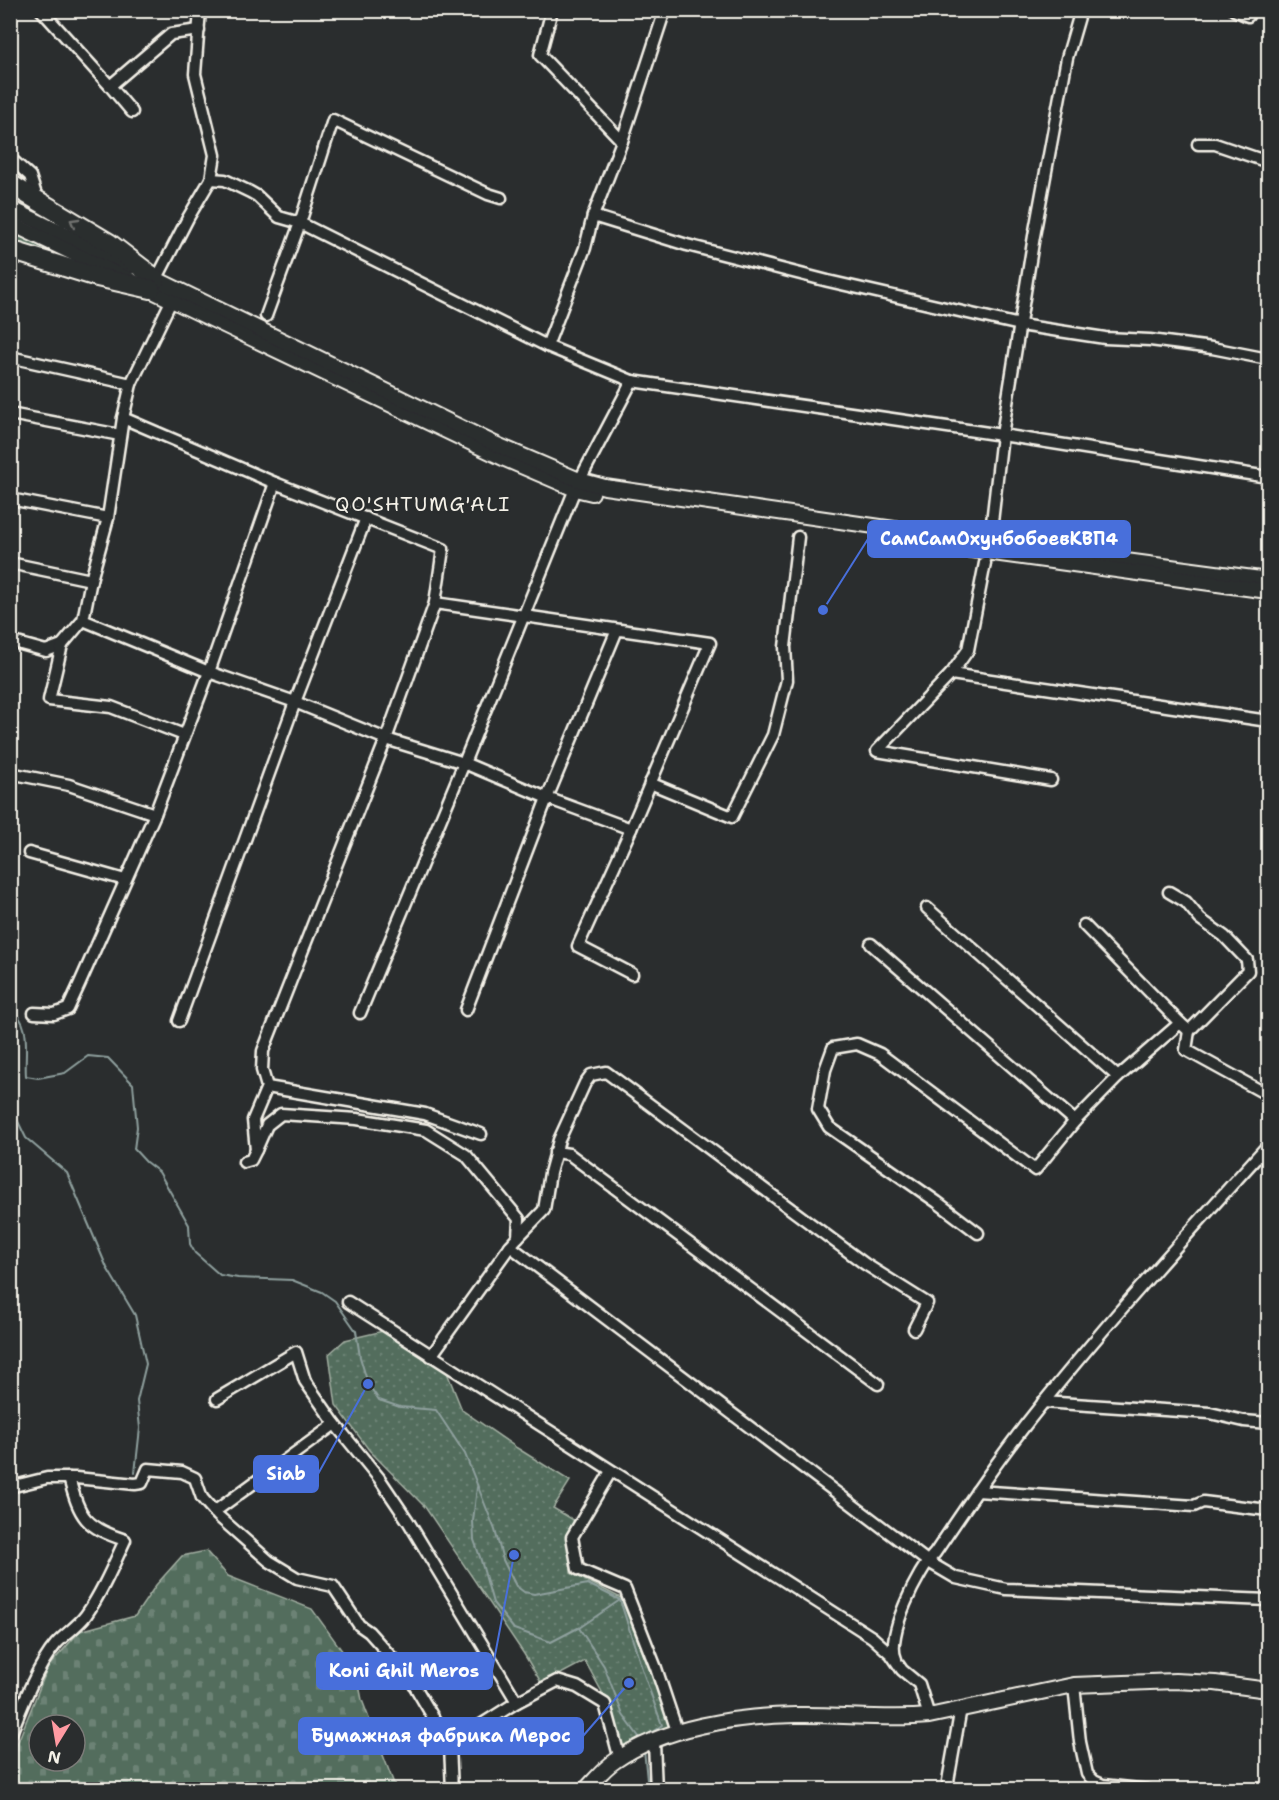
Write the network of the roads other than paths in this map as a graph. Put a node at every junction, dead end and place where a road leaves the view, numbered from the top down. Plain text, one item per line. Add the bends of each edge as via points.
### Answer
1 (41, 10) edge
2 (200, 10) edge
3 (552, 10) edge
4 (665, 10) edge
5 (1081, 10) edge
6 (1234, 10) edge
7 (1248, 16) dead end
8 (199, 30) junction
9 (110, 86) junction
10 (132, 112) dead end
11 (622, 141) junction
12 (1198, 144) dead end
13 (10, 158) edge
14 (1269, 162) edge
15 (211, 179) junction
16 (10, 184) edge
17 (501, 198) dead end
18 (38, 201) junction
19 (10, 208) edge
20 (593, 216) junction
21 (10, 223) edge
22 (300, 224) junction
23 (10, 250) edge
24 (154, 284) junction
25 (174, 294) junction
26 (266, 316) dead end
27 (1020, 325) junction
28 (547, 346) junction
29 (10, 357) edge
30 (1269, 359) edge
31 (632, 381) junction
32 (131, 384) junction
33 (10, 414) edge
34 (123, 418) junction
35 (120, 435) junction
36 (1002, 435) junction
37 (1269, 477) edge
38 (275, 483) junction
39 (577, 484) junction
40 (10, 499) edge
41 (108, 518) junction
42 (366, 518) junction
43 (992, 531) dead end
44 (798, 537) dead end
45 (10, 563) edge
46 (985, 563) dead end
47 (91, 580) junction
48 (1269, 580) edge
49 (1269, 591) edge
50 (435, 603) junction
51 (522, 616) junction
52 (83, 620) junction
53 (617, 630) junction
54 (10, 641) edge
55 (62, 645) junction
56 (209, 672) junction
57 (951, 674) junction
58 (295, 702) junction
59 (1269, 721) edge
60 (184, 735) junction
61 (386, 739) junction
62 (464, 763) junction
63 (10, 773) edge
64 (1051, 780) dead end
65 (650, 783) junction
66 (547, 798) junction
67 (154, 814) junction
68 (631, 829) junction
69 (29, 853) dead end
70 (125, 880) junction
71 (1169, 892) dead end
72 (927, 908) dead end
73 (1083, 926) dead end
74 (871, 944) dead end
75 (632, 974) dead end
76 (466, 1010) dead end
77 (360, 1012) dead end
78 (34, 1013) dead end
79 (179, 1021) dead end
80 (1180, 1023) junction
81 (1189, 1031) junction
82 (1118, 1077) junction
83 (267, 1087) junction
84 (1269, 1095) edge
85 (1075, 1121) junction
86 (481, 1134) dead end
87 (1269, 1145) edge
88 (256, 1150) junction
89 (555, 1152) junction
90 (244, 1162) dead end
91 (978, 1233) dead end
92 (514, 1242) junction
93 (348, 1302) dead end
94 (914, 1329) dead end
95 (431, 1356) junction
96 (878, 1384) dead end
97 (217, 1399) dead end
98 (1043, 1402) junction
99 (335, 1424) junction
100 (1269, 1424) edge
101 (611, 1471) junction
102 (69, 1478) junction
103 (10, 1487) edge
104 (976, 1491) junction
105 (1269, 1510) edge
106 (214, 1512) junction
107 (927, 1561) junction
108 (1269, 1600) edge
109 (902, 1670) junction
110 (1074, 1685) junction
111 (1269, 1690) edge
112 (10, 1694) edge
113 (517, 1702) junction
114 (961, 1708) junction
115 (19, 1712) junction
116 (929, 1716) junction
117 (677, 1731) junction
118 (10, 1736) edge
119 (654, 1742) junction
120 (449, 1744) junction
121 (628, 1754) junction
122 (452, 1790) edge
123 (585, 1790) edge
124 (656, 1790) edge
125 (951, 1790) edge
126 (1148, 1790) edge

1 - 9 street
2 - 8 street
3 - 11 street via 540,55
4 - 11 street
5 - 27 street via 1067,58
6 - 7 street
8 - 9 street via 171,34
8 - 15 street via 195,74 216,155
9 - 10 street
11 - 20 street
12 - 14 street via 1215,144
13 - 18 street via 30,176
15 - 22 street via 225,180 257,196 279,217
15 - 24 street
16 - 18 highway
17 - 22 street via 333,120
24 -> 18 highway via 109,243
19 - 24 main road
20 - 27 street via 828,281
20 - 28 street via 585,248
21 - 24 main road
22 - 26 street
22 - 28 street
23 - 24 highway via 97,277
24 - 25 main road
25 - 32 street
25 - 39 main road via 494,454
27 - 30 street via 1212,348
27 - 36 street
28 - 31 street
29 - 32 street
31 - 36 street
31 - 39 street
32 - 34 street
33 - 35 street
34 - 35 street
34 - 38 street
35 - 41 street
36 - 37 street
36 - 43 street
38 - 42 street
38 - 56 street
39 - 48 main road
39 - 49 main road via 604,496
39 - 51 street
40 - 41 street
41 - 47 street
42 - 50 street via 442,549
42 - 58 street
44 - 65 street via 785,647 787,680 773,735 732,817
45 - 47 street
46 - 57 street via 968,650
47 - 52 street
50 - 51 street
50 - 61 street
51 - 53 street
51 - 62 street
52 - 55 street
52 - 56 street
53 - 65 street via 710,643
53 - 66 street
54 - 55 street via 46,651
55 - 60 street via 49,700 111,707
56 - 58 street
56 - 60 street
57 - 59 street
57 - 64 street via 877,750
58 - 61 street
58 - 79 street
60 - 67 street
61 - 62 street
61 - 83 street via 263,1052 262,1070
62 - 66 street
62 - 77 street
63 - 67 street via 69,785
65 - 68 street
66 - 68 street
66 - 76 street
67 - 70 street
68 - 75 street via 578,946
69 - 70 street
70 - 78 street via 68,1009 54,1014
71 - 81 street via 1186,902 1247,960 1248,970
72 - 82 street
73 - 80 street
74 - 85 street
80 - 81 street
80 - 82 street
81 - 84 street via 1186,1050
82 - 85 street
83 - 86 street via 425,1114
83 - 88 street via 253,1120
85 - 91 street via 1035,1170 880,1054 857,1044 833,1048 818,1109 828,1127
87 - 98 street
88 - 90 street via 251,1160
88 - 92 street via 267,1125 280,1114 357,1119 426,1130 466,1155 519,1219
89 - 92 street via 544,1210
89 - 94 street via 585,1083 591,1075 606,1072 846,1251 927,1303
89 - 96 street via 569,1154
92 - 95 street
92 - 107 street
93 - 95 street
95 - 101 street
97 - 99 street via 296,1352 305,1381
98 - 100 street via 1210,1413
98 - 104 street
99 - 106 street
99 - 113 street via 408,1521
101 - 109 street via 872,1637
101 - 117 street via 572,1537 578,1569 625,1589
102 - 103 street via 47,1478
102 - 106 street via 135,1484 142,1483 148,1469 182,1472 195,1478 202,1498
102 - 115 street via 76,1504 90,1525 125,1540 98,1596 84,1618 43,1663
104 - 105 street via 1194,1506 1203,1502
104 - 107 street
106 - 120 street via 269,1561 297,1578 333,1586 359,1625 410,1678
107 - 108 street via 956,1578 1006,1589
107 - 109 street via 894,1635 894,1654
109 - 116 street via 919,1684
110 - 111 main road via 1175,1681
110 - 114 main road
110 - 126 street via 1087,1774 1103,1785
112 - 115 street
113 - 120 street
113 - 121 street via 557,1681 577,1687 605,1704 618,1752
114 - 116 main road
114 - 125 street via 948,1781
115 - 118 street
116 - 117 main road via 795,1714 724,1721
117 - 119 main road
119 - 121 main road
119 - 124 street
120 - 122 street
121 - 123 main road via 614,1761

